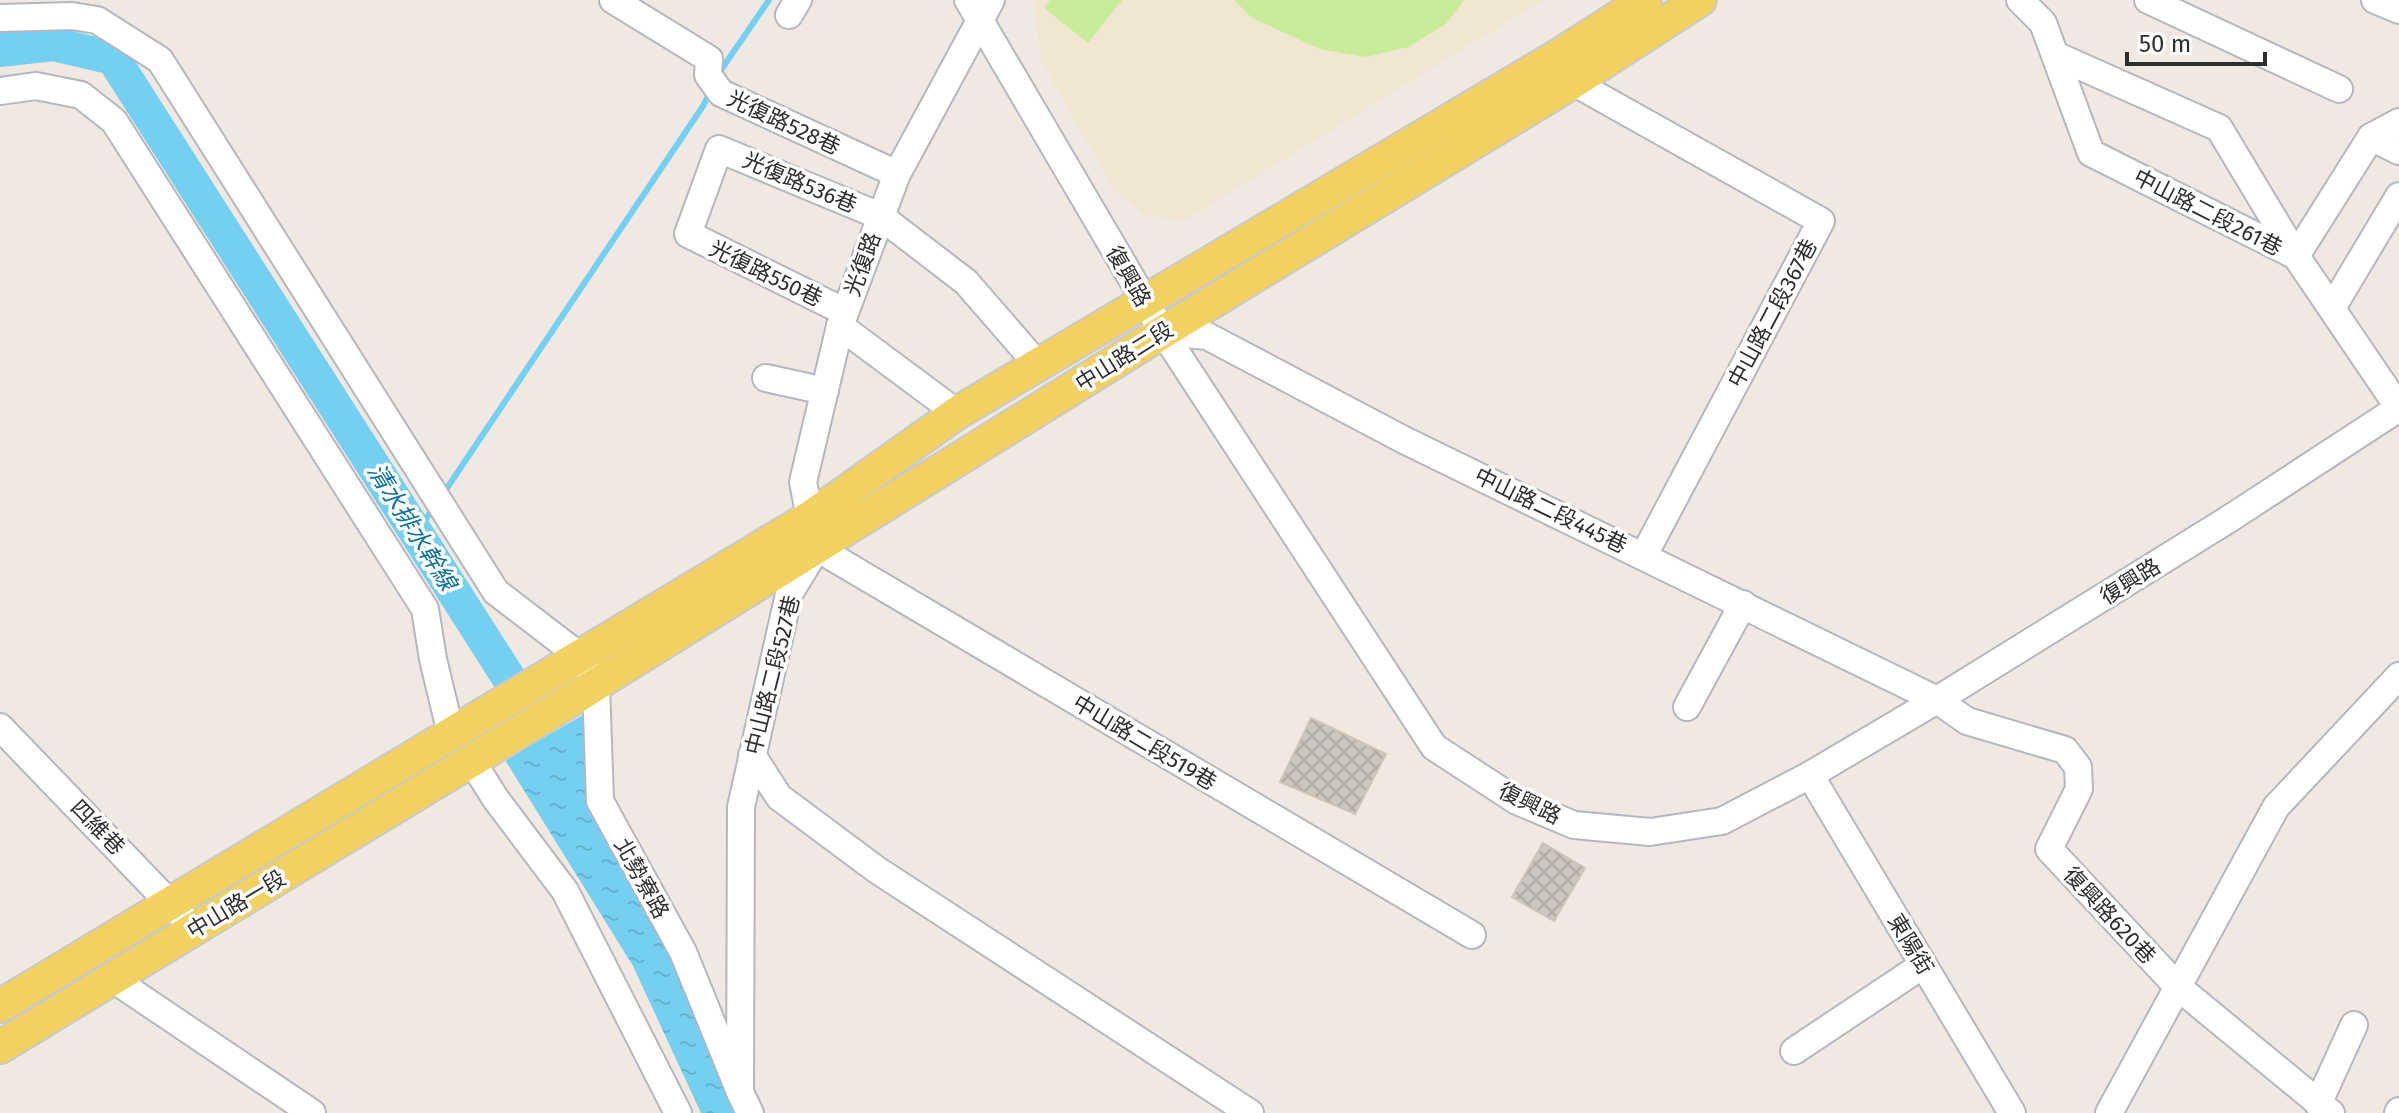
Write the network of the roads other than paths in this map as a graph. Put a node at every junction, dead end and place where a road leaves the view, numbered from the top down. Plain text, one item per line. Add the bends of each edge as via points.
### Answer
1 (613, 0) edge
2 (1645, 0) edge
3 (1700, 0) edge
4 (2020, 0) edge
5 (2148, 0) edge
6 (2375, 0) edge
7 (980, 7) edge
8 (2399, 10) edge
9 (0, 18) edge
10 (2055, 55) junction
11 (1567, 68) junction
12 (2339, 89) dead end
13 (0, 91) edge
14 (2399, 122) edge
15 (2371, 137) junction
16 (2399, 151) edge
17 (897, 174) junction
18 (2399, 196) edge
19 (880, 216) junction
20 (688, 234) joint
21 (2296, 256) junction
22 (1144, 302) junction
23 (2332, 308) junction
24 (842, 319) junction
25 (1163, 332) junction
26 (1038, 365) junction
27 (766, 378) dead end
28 (825, 391) junction
29 (2399, 408) edge
30 (957, 413) junction
31 (813, 533) junction
32 (1644, 555) junction
33 (1743, 604) junction
34 (589, 671) junction
35 (2399, 676) edge
36 (538, 684) joint
37 (1937, 700) junction
38 (1687, 707) dead end
39 (550, 713) joint
40 (0, 727) edge
41 (451, 734) junction
42 (752, 755) junction
43 (472, 761) junction
44 (1810, 775) junction
45 (171, 902) junction
46 (194, 930) junction
47 (1472, 935) dead end
48 (1923, 965) junction
49 (113, 979) junction
50 (2178, 987) junction
51 (0, 1006) edge
52 (2354, 1025) dead end
53 (0, 1047) edge
54 (1794, 1051) dead end
55 (745, 1102) edge
56 (1219, 1105) edge
57 (2325, 1108) edge
58 (312, 1113) edge
59 (678, 1113) edge
60 (1250, 1113) edge
61 (2012, 1113) edge
62 (2109, 1113) edge

1 - 17 street, 光復路528巷 via 709,59 708,75 721,93
2 - 11 main road, 中山路二段
3 - 11 main road, 中山路二段
4 - 10 street, 中山路二段261巷 via 2043,23
5 - 12 street
6 - 8 street
7 - 17 street, 光復路
7 - 22 street, 復興路
9 - 34 street via 97,20 160,60 496,592
10 - 21 street, 中山路二段261巷 via 2219,128
10 - 21 street, 中山路二段261巷 via 2091,153
11 - 22 main road, 中山路二段
11 - 25 main road, 中山路二段
11 - 32 street, 中山路二段367巷 via 1821,221
13 - 41 street via 36,86 81,95 114,121 425,609
14 - 15 street
15 - 16 street
15 - 21 street
17 - 19 street, 光復路
18 - 23 street
19 - 20 street, 光復路536巷 via 719,149
19 - 24 street, 光復路
19 - 26 street, 光復路536巷 via 966,282
20 - 24 street, 光復路550巷
21 - 23 street
22 - 25 street, 復興路
22 - 26 main road, 中山路二段
23 - 29 street
24 - 28 street, 光復路
24 - 30 street, 光復路550巷
25 - 31 main road, 中山路二段
25 - 32 street, 中山路二段445巷 via 1207,336 1404,440
25 - 44 street, 復興路 via 1434,747 1517,801 1574,825 1650,832 1722,821
26 - 30 main road, 中山路二段
27 - 28 street
28 - 31 street, 光復路 via 803,482
29 - 37 street, 復興路
30 - 31 main road, 中山路二段
31 - 34 main road, 中山路二段
31 - 42 street, 中山路二段527巷 via 789,594
31 - 47 street, 中山路二段519巷
32 - 33 street, 中山路二段445巷
33 - 37 street, 中山路二段445巷
33 - 38 street
34 - 36 main road, 中山路二段
34 - 39 main road, 中山路二段
34 - 55 street, 北勢寮路 via 600,801 683,952
35 - 50 street via 2276,807
36 - 41 main road, 中山路一段
37 - 44 street, 復興路
37 - 50 street, 復興路620巷 via 1967,721 2065,750 2078,767 2079,789 2049,849
39 - 43 main road, 中山路一段
40 - 45 street, 四維巷
41 - 45 main road, 中山路一段
42 - 55 street, 中山路二段527巷 via 741,807
42 - 56 street via 779,797
43 - 46 main road, 中山路一段
43 - 59 street via 565,891
44 - 48 street, 東陽街
45 - 46 street, 四維巷
45 - 51 main road, 中山路一段
46 - 49 main road, 中山路一段
48 - 54 street
48 - 61 street, 東陽街
49 - 53 main road, 中山路一段
49 - 58 street
50 - 57 street
50 - 62 street
52 - 57 street
56 - 60 street

